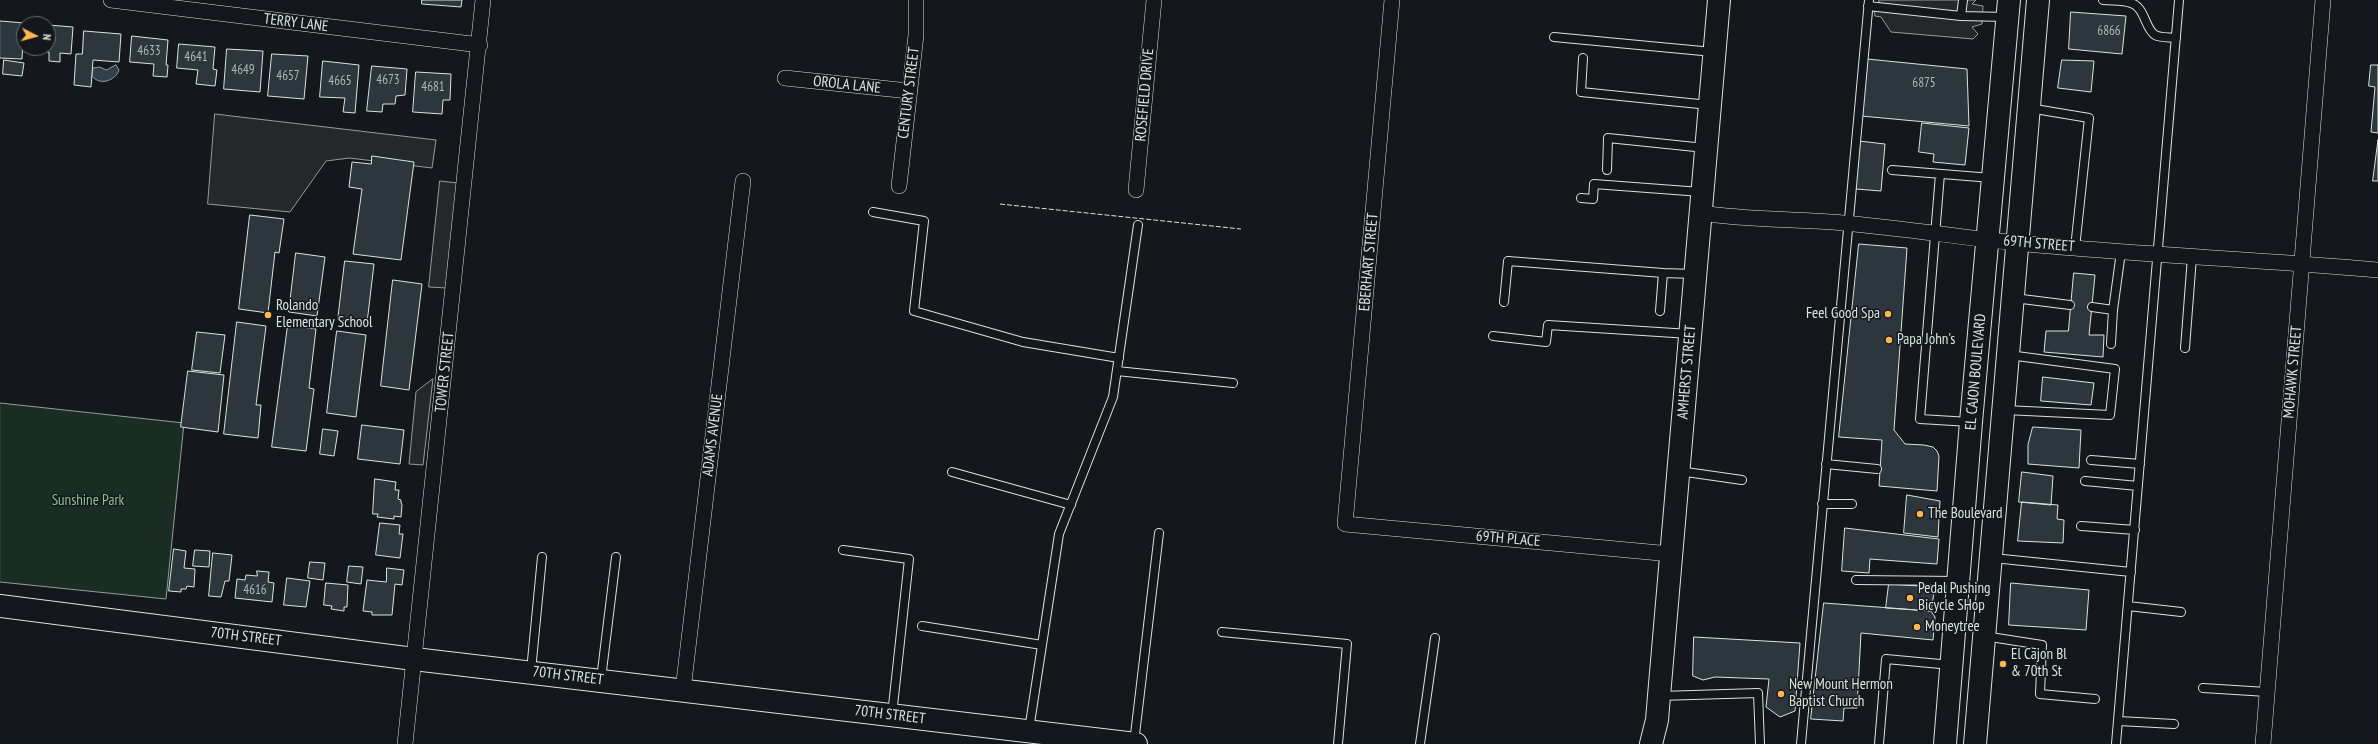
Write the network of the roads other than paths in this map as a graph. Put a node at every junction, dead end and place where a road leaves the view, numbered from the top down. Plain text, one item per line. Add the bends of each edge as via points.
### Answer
1 (112, 0) edge
2 (484, 0) edge
3 (916, 0) edge
4 (1154, 0) edge
5 (1392, 0) edge
6 (1718, 0) edge
7 (1963, 0) edge
8 (2038, 0) edge
9 (2103, 0) edge
10 (2179, 0) edge
11 (2324, 0) edge
12 (1869, 3) edge
13 (1887, 4) edge
14 (2008, 8) edge
15 (1961, 16) junction
16 (1554, 37) dead end
17 (2176, 38) junction
18 (480, 45) junction
19 (1714, 52) junction
20 (1583, 58) dead end
21 (785, 78) dead end
22 (909, 91) junction
23 (1710, 105) junction
24 (2029, 108) junction
25 (1706, 148) junction
26 (1607, 170) dead end
27 (1892, 170) dead end
28 (1940, 174) junction
29 (1993, 178) junction
30 (743, 181) dead end
31 (899, 186) dead end
32 (1136, 190) dead end
33 (1581, 198) dead end
34 (1701, 202) junction
35 (873, 212) dead end
36 (1848, 223) junction
37 (1138, 225) dead end
38 (1934, 233) junction
39 (1988, 239) junction
40 (2017, 243) junction
41 (2075, 248) junction
42 (2121, 252) junction
43 (2157, 255) junction
44 (2192, 257) junction
45 (2301, 263) junction
46 (2378, 270) edge
47 (1663, 274) junction
48 (1695, 274) junction
49 (2012, 298) junction
50 (1504, 302) dead end
51 (2070, 305) dead end
52 (2092, 307) dead end
53 (2113, 310) junction
54 (1660, 312) dead end
55 (1690, 334) junction
56 (1493, 336) dead end
57 (2111, 344) dead end
58 (2185, 348) dead end
59 (2007, 354) junction
60 (1119, 358) junction
61 (1117, 371) junction
62 (1233, 383) dead end
63 (2002, 410) junction
64 (1971, 422) junction
65 (2091, 460) dead end
66 (1826, 464) junction
67 (2140, 464) junction
68 (1877, 469) dead end
69 (1678, 471) junction
70 (952, 472) dead end
71 (1742, 480) dead end
72 (2085, 481) dead end
73 (2138, 486) junction
74 (1822, 504) junction
75 (1852, 504) dead end
76 (1071, 505) junction
77 (1345, 524) joint
78 (2081, 526) dead end
79 (2135, 530) junction
80 (1159, 533) dead end
81 (843, 550) dead end
82 (1671, 554) junction
83 (542, 557) dead end
84 (616, 557) dead end
85 (1990, 558) junction
86 (2131, 572) junction
87 (1856, 580) dead end
88 (1959, 581) junction
89 (0, 606) edge
90 (2128, 606) junction
91 (2181, 612) dead end
92 (922, 626) dead end
93 (1222, 632) dead end
94 (1983, 636) junction
95 (1435, 638) dead end
96 (1042, 645) junction
97 (414, 659) junction
98 (1952, 665) junction
99 (531, 672) junction
100 (601, 680) junction
101 (2203, 688) dead end
102 (683, 690) junction
103 (2267, 692) junction
104 (1659, 696) junction
105 (2095, 698) dead end
106 (892, 715) junction
107 (2118, 721) junction
108 (2174, 724) dead end
109 (1028, 732) junction
110 (405, 744) edge
111 (1135, 744) edge
112 (1338, 744) edge
113 (1420, 744) edge
114 (1651, 744) edge
115 (1760, 744) edge
116 (1800, 744) edge
117 (1879, 744) edge
118 (1945, 744) edge
119 (1975, 744) edge
120 (2116, 744) edge
121 (2263, 744) edge

1 - 18 street, TERRY LANE
2 - 18 street, TOWER STREET
3 - 22 street, CENTURY STREET via 916,35
4 - 32 street, ROSEFIELD DRIVE
5 - 77 street, EBERHART STREET
6 - 19 main road, AMHERST STREET
7 - 15 lane
8 - 24 main road, EL CAJON BOULEVARD
9 - 17 lane via 2132,3 2139,8 2156,36
10 - 17 lane
11 - 45 street, MOHAWK STREET
12 - 13 lane
12 - 36 lane
13 - 15 lane
14 - 15 lane
14 - 29 main road, EL CAJON BOULEVARD
16 - 19 lane
17 - 43 lane
18 - 97 street, TOWER STREET
19 - 23 main road, AMHERST STREET
20 - 23 lane via 1581,92
21 - 22 street, OROLA LANE
22 - 31 street, CENTURY STREET
23 - 25 main road, AMHERST STREET
24 - 40 main road, EL CAJON BOULEVARD
24 - 41 lane via 2089,118
25 - 26 lane via 1608,138
25 - 34 main road, AMHERST STREET
27 - 28 lane
28 - 29 lane
28 - 38 lane
29 - 39 main road, EL CAJON BOULEVARD
30 - 102 street, ADAMS AVENUE
33 - 34 lane via 1593,199 1594,184
34 - 36 street, 69TH STREET via 1720,216
34 - 48 main road, AMHERST STREET
35 - 60 lane via 924,221 914,310 1023,342
36 - 38 street, 69TH STREET
36 - 66 lane
37 - 60 lane
38 - 39 street, 69TH STREET
38 - 64 lane via 1920,419
39 - 40 street, 69TH STREET
39 - 64 main road, EL CAJON BOULEVARD
40 - 41 street, 69TH STREET
40 - 49 main road, EL CAJON BOULEVARD
41 - 42 street, 69TH STREET
42 - 43 street, 69TH STREET
42 - 53 lane
43 - 44 street, 69TH STREET
43 - 67 lane
44 - 45 street, 69TH STREET
44 - 58 lane
45 - 46 street, 69TH STREET
45 - 103 street, MOHAWK STREET
47 - 48 lane
47 - 50 lane via 1508,261
47 - 54 lane
48 - 55 main road, AMHERST STREET
49 - 51 lane
49 - 59 main road, EL CAJON BOULEVARD
52 - 53 lane
53 - 57 lane
55 - 56 lane via 1548,325 1546,342
55 - 69 main road, AMHERST STREET
59 - 63 main road, EL CAJON BOULEVARD
59 - 63 lane via 2115,369 2110,415
60 - 61 lane
61 - 62 lane
61 - 76 lane via 1113,397
63 - 85 main road, EL CAJON BOULEVARD
64 - 88 main road, EL CAJON BOULEVARD
65 - 67 lane
66 - 68 lane
66 - 74 lane
67 - 73 lane
69 - 71 lane
69 - 82 main road, AMHERST STREET
70 - 76 lane
72 - 73 lane
73 - 79 lane
74 - 75 lane
74 - 116 lane
76 - 96 lane via 1060,534
77 - 82 street, 69TH PLACE
78 - 79 lane
79 - 86 lane
80 - 111 lane
81 - 106 lane via 909,559
82 - 104 main road, AMHERST STREET
83 - 99 lane
84 - 100 lane
85 - 86 lane
85 - 94 main road, EL CAJON BOULEVARD
86 - 90 lane
87 - 88 lane
88 - 98 main road, EL CAJON BOULEVARD
89 - 97 main road, 70TH STREET
90 - 91 lane
90 - 107 lane
92 - 96 lane
93 - 112 lane via 1347,644
94 - 105 lane via 2042,645 2040,694
94 - 119 main road, EL CAJON BOULEVARD
95 - 113 lane
96 - 109 lane
97 - 99 main road, 70TH STREET
97 - 110 street, TOWER STREET
98 - 117 lane via 1886,659
98 - 118 main road, EL CAJON BOULEVARD
99 - 100 main road, 70TH STREET
100 - 102 main road, 70TH STREET
101 - 103 lane
102 - 106 main road, 70TH STREET
103 - 121 street, MOHAWK STREET
104 - 114 main road, AMHERST STREET
104 - 115 lane via 1758,693
106 - 109 main road, 70TH STREET
107 - 108 lane
107 - 120 lane
109 - 111 main road, 70TH STREET

